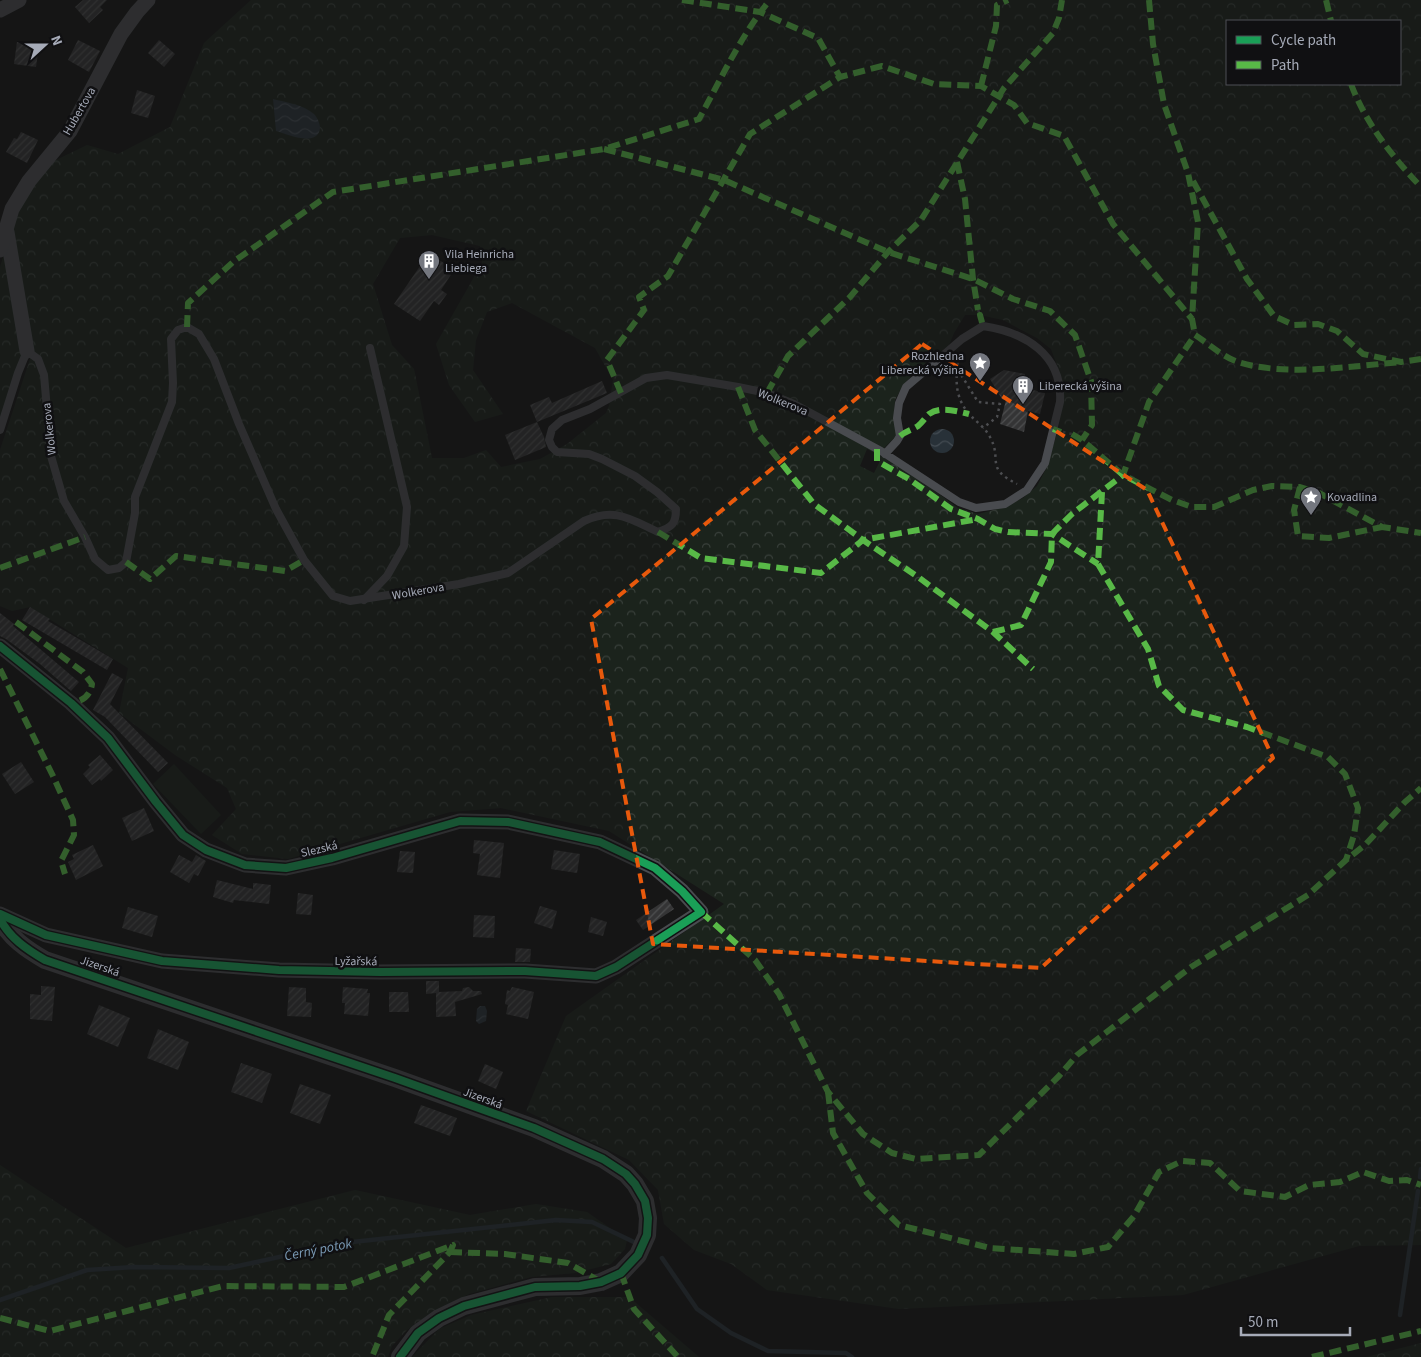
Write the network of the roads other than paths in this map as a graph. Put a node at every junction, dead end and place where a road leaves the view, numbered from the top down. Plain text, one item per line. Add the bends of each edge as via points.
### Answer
1 (19, 0) edge
2 (148, 0) edge
3 (0, 10) edge
4 (3, 221) edge
5 (0, 250) edge
6 (370, 348) dead end
7 (27, 351) junction
8 (0, 430) edge
9 (886, 454) junction
10 (364, 600) junction
11 (0, 646) edge
12 (701, 912) joint
13 (0, 914) edge
14 (3, 928) edge
15 (400, 1357) edge

1 - 3 street
2 - 4 street, Hubertova via 121,34 70,131 29,181
4 - 5 street, Hubertova
4 - 7 street, Wolkerova
6 - 10 lane via 407,507 404,546 387,576
7 - 8 lane
7 - 10 lane, Wolkerova via 38,358 44,375 51,456 64,500 94,558 108,570 119,568 126,562 135,498 172,402 171,339 178,330 187,328 199,334 214,359 276,509 304,560 333,596 350,601
9 - 9 lane, Wolkerova via 900,436 897,418 906,387 962,339 983,326 1014,333 1041,350 1056,373 1060,392 1057,431 1045,463 1027,490 1005,504 976,508 959,502
9 - 10 lane, Wolkerova via 794,404 767,393 667,375 646,378 590,410 562,420 552,429 549,440 558,452 589,454 602,459 657,492 676,509 676,519 669,528 658,532 622,516 610,513 595,516 508,573
11 - 12 street, Slezská via 71,703 108,738 184,835 206,850 245,865 286,868 460,821 508,822 600,842 655,868
12 - 13 street, Lyžařská via 616,968 596,976 525,971 279,970 162,961 46,934
14 - 15 street, Jizerská via 45,960 534,1128 604,1160 635,1184 645,1201 647,1235 638,1255 621,1273 601,1282 535,1287 464,1306 418,1333

